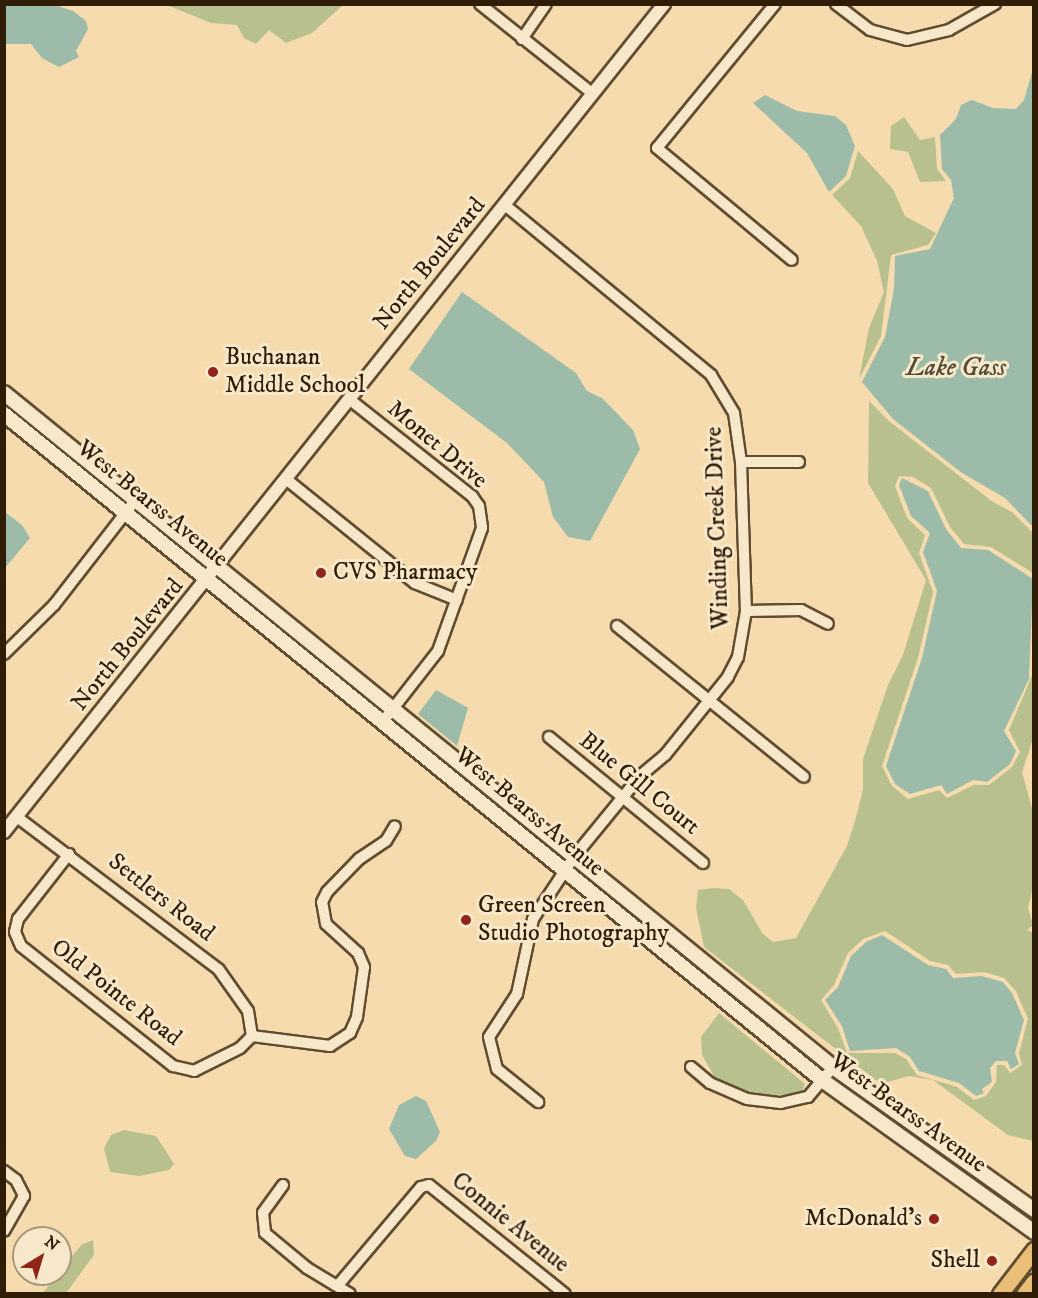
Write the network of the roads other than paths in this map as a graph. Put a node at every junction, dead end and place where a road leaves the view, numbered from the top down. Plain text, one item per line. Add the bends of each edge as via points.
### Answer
1 (480, 4) edge
2 (546, 4) edge
3 (664, 4) edge
4 (775, 4) edge
5 (836, 4) edge
6 (995, 4) edge
7 (522, 39) junction
8 (593, 94) junction
9 (505, 205) junction
10 (792, 260) dead end
11 (9, 396) edge
12 (350, 399) junction
13 (4, 413) edge
14 (741, 462) junction
15 (800, 462) dead end
16 (286, 479) junction
17 (137, 498) junction
18 (127, 511) junction
19 (219, 565) junction
20 (209, 578) junction
21 (457, 600) junction
22 (746, 611) junction
23 (828, 624) dead end
24 (617, 626) dead end
25 (4, 654) edge
26 (709, 700) junction
27 (394, 706) junction
28 (384, 720) junction
29 (549, 738) dead end
30 (804, 777) dead end
31 (622, 798) junction
32 (17, 817) junction
33 (395, 826) dead end
34 (4, 832) edge
35 (69, 854) junction
36 (574, 857) junction
37 (703, 863) dead end
38 (565, 871) junction
39 (252, 1036) junction
40 (691, 1067) dead end
41 (833, 1067) junction
42 (822, 1080) junction
43 (538, 1102) dead end
44 (4, 1171) edge
45 (283, 1185) dead end
46 (1034, 1210) edge
47 (4, 1231) edge
48 (1034, 1232) edge
49 (1034, 1250) edge
50 (1034, 1281) edge
51 (339, 1284) junction
52 (350, 1293) edge
53 (565, 1293) edge
54 (1000, 1293) edge
55 (1024, 1293) edge

1 - 7 street
2 - 7 street
3 - 8 street, North Boulevard
4 - 10 street via 657,148
5 - 6 street via 870,30 907,40 949,30
7 - 8 street
8 - 9 street, North Boulevard
9 - 12 street, North Boulevard
9 - 14 street, Winding Creek Drive via 711,375 734,413
11 - 13 street
11 - 17 main road, West Bearss Avenue
12 - 16 street, North Boulevard
12 - 21 street, Monet Drive via 479,506 482,528
13 - 18 main road, West Bearss Avenue
14 - 15 street
14 - 22 street, Winding Creek Drive
16 - 19 street, North Boulevard
16 - 21 street via 415,583
17 - 18 street
17 - 19 main road, West Bearss Avenue
18 - 20 main road, West Bearss Avenue
18 - 25 street via 54,605
19 - 20 street, North Boulevard
19 - 27 main road, West Bearss Avenue
20 - 28 main road, West Bearss Avenue
20 - 32 street, North Boulevard
21 - 27 street, Monet Drive via 438,651
22 - 23 street via 801,610
22 - 26 street, Winding Creek Drive via 738,657
24 - 26 street
26 - 30 street
26 - 31 street, Winding Creek Drive via 665,755
27 - 28 street, Monet Drive
27 - 36 main road, West Bearss Avenue
28 - 38 main road, West Bearss Avenue
29 - 31 street, Blue Gill Court
31 - 36 street, Winding Creek Drive
31 - 37 street, Blue Gill Court
32 - 34 street, North Boulevard
32 - 35 street, Settlers Road
33 - 39 street via 386,841 359,859 322,902 326,924 358,953 364,967 357,1017 350,1033 330,1046
35 - 39 street, Settlers Road via 219,970 248,1011
35 - 39 street, Old Pointe Road via 18,919 15,932 21,946 173,1066 194,1071 240,1048
36 - 38 street, Winding Creek Drive
36 - 41 main road, West Bearss Avenue
38 - 42 main road, West Bearss Avenue
38 - 43 street, Winding Creek Drive via 533,919 517,994 489,1037 497,1069
40 - 42 street via 710,1083 750,1101 781,1103 808,1097
41 - 42 street
41 - 46 main road, West Bearss Avenue
42 - 48 main road, West Bearss Avenue
44 - 47 street via 16,1180 24,1196
45 - 51 street via 263,1213 265,1233 307,1268
49 - 54 main road
50 - 55 main road
51 - 52 street
51 - 53 street, Connie Avenue via 421,1186 429,1185

